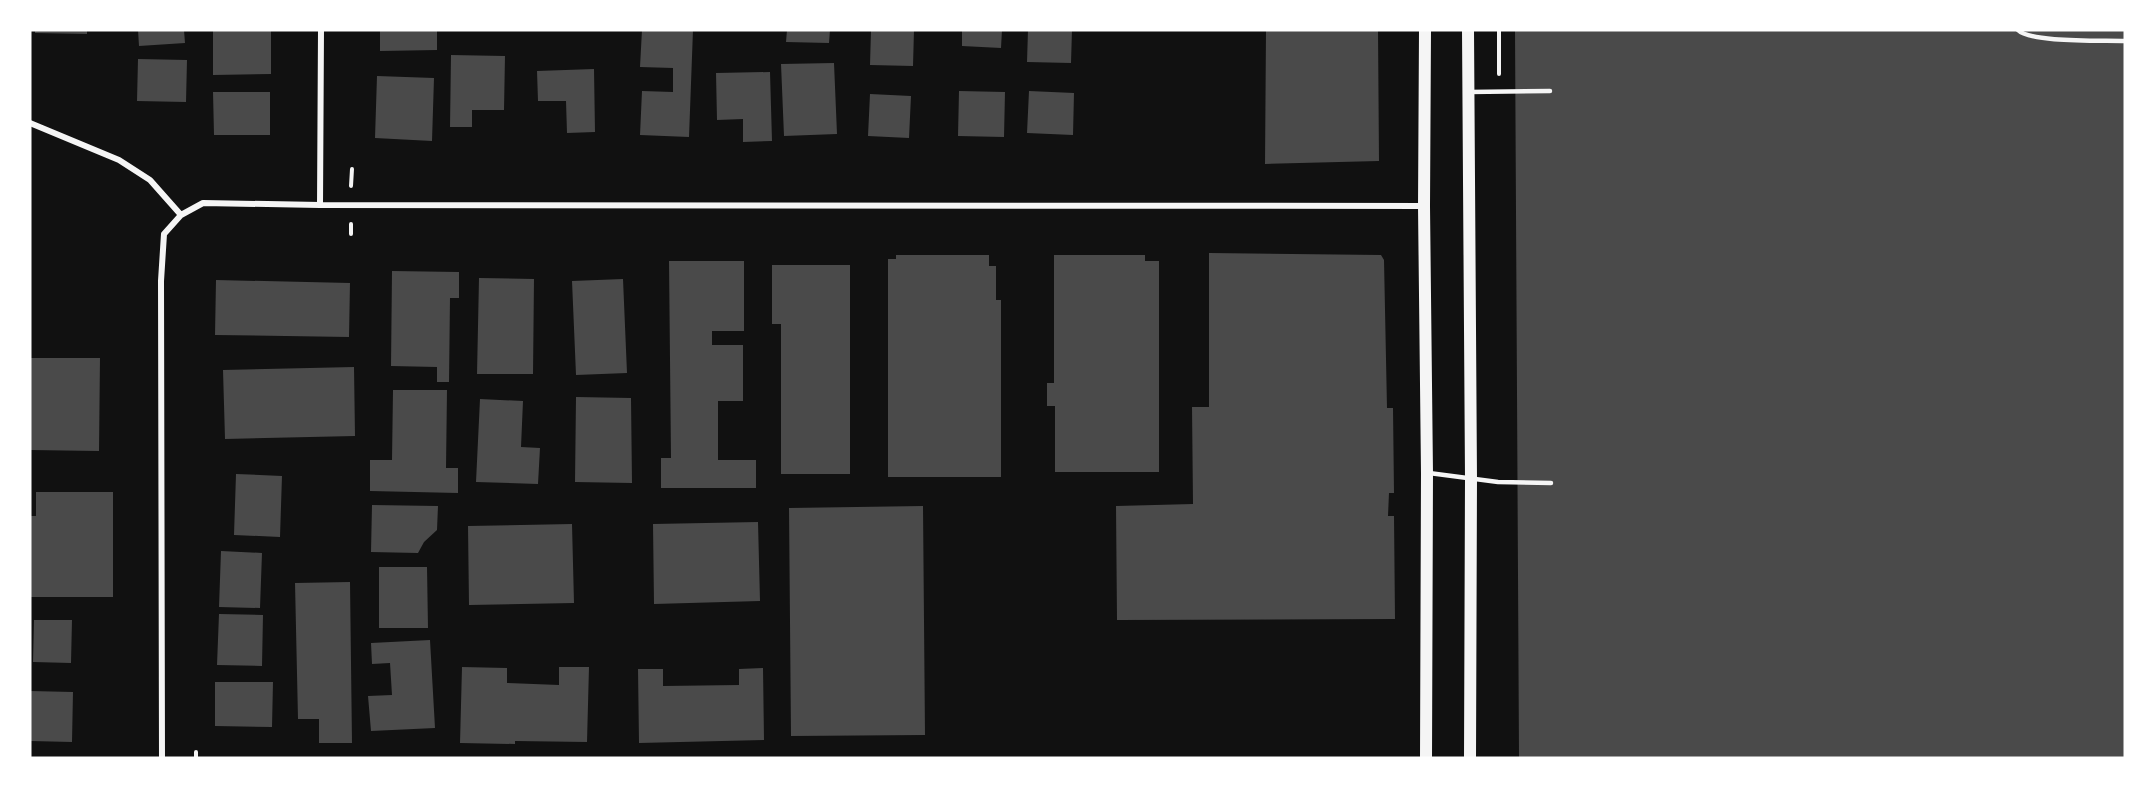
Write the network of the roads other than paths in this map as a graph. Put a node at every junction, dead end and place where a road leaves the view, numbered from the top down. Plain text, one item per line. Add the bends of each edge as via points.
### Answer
1 (321, 30) edge
2 (1425, 30) edge
3 (1468, 30) edge
4 (2018, 30) edge
5 (2125, 40) edge
6 (1550, 91) dead end
7 (1469, 92) junction
8 (30, 123) edge
9 (320, 205) junction
10 (1424, 206) junction
11 (181, 215) junction
12 (1427, 473) junction
13 (1471, 478) junction
14 (1551, 483) dead end
15 (162, 758) edge
16 (1426, 758) edge
17 (1470, 758) edge

1 - 9 street
2 - 10 main road
3 - 7 main road
4 - 5 lane via 2040,39
6 - 7 lane
7 - 13 main road
8 - 11 street via 119,160 150,180
9 - 10 street
9 - 11 street via 203,203
10 - 12 main road
11 - 15 street via 164,234 161,282
12 - 13 lane
12 - 16 main road
13 - 14 lane via 1517,484
13 - 17 main road

